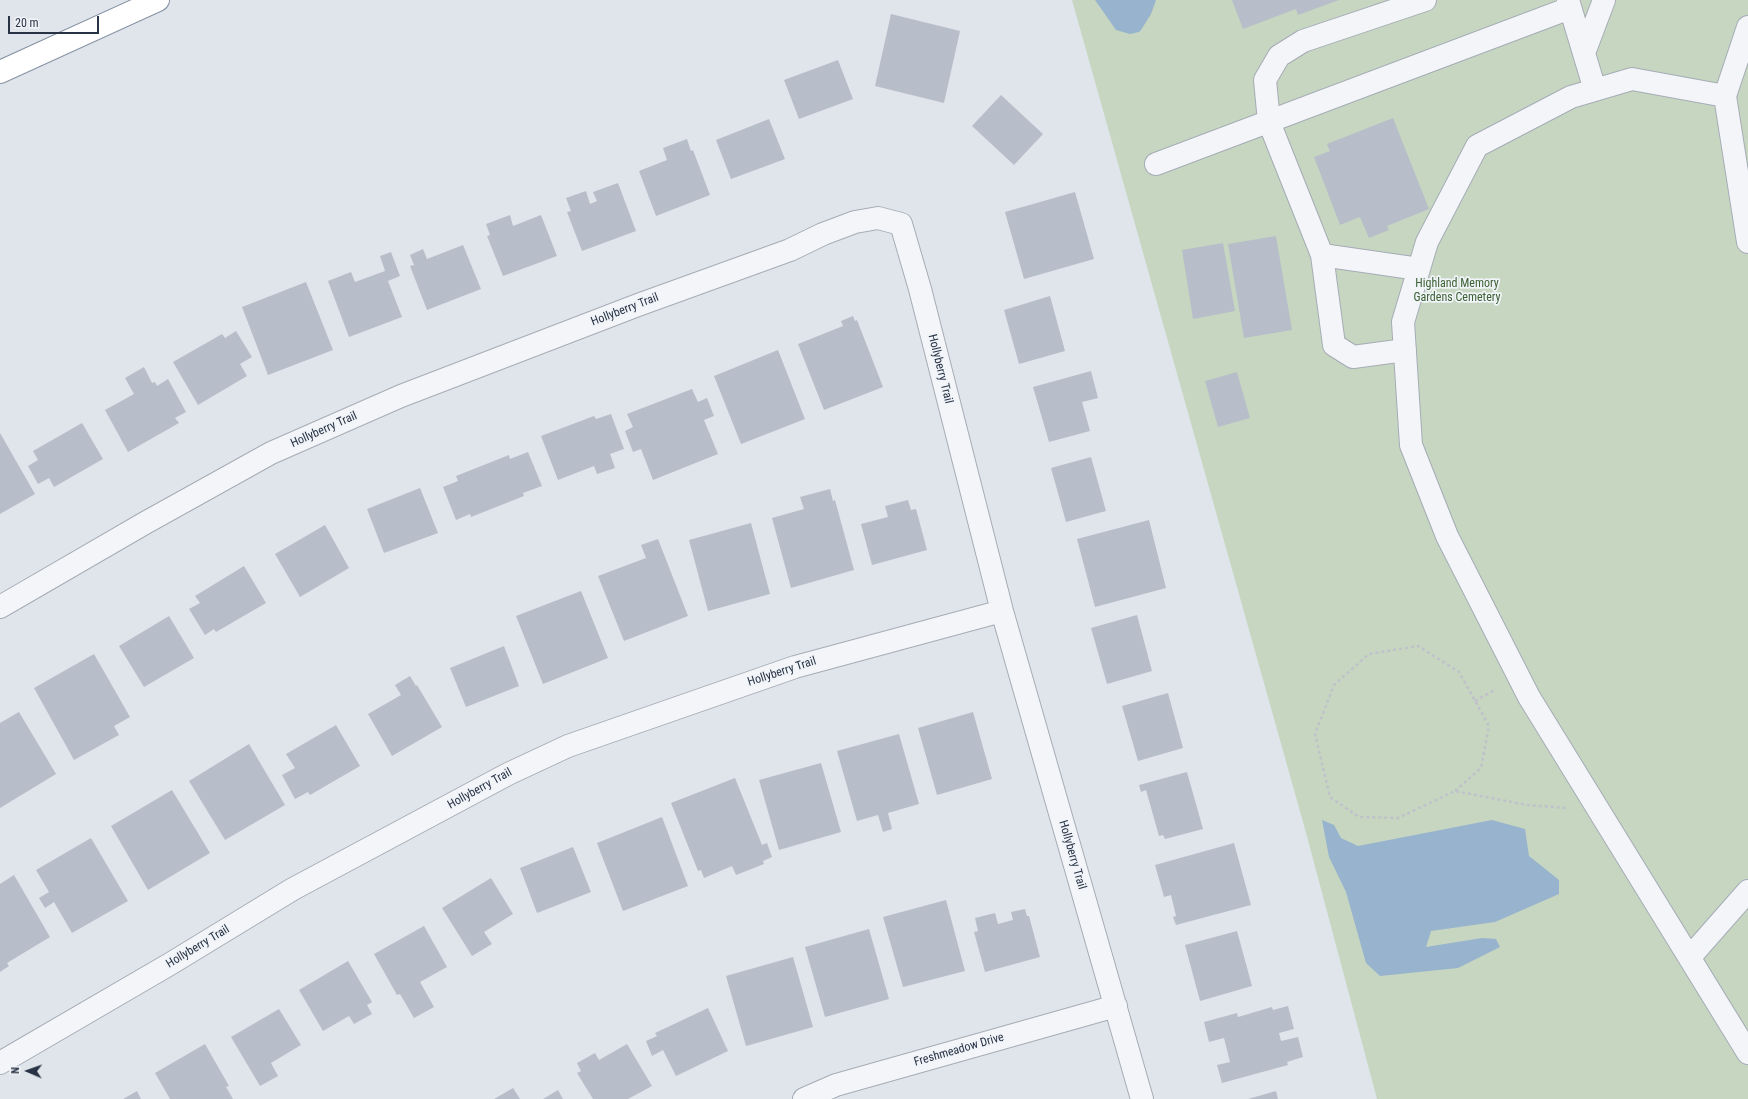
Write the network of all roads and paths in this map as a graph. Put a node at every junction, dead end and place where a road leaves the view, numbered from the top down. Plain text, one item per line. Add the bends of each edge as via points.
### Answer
1 (158, 0) edge
2 (1425, 0) edge
3 (1604, 0) edge
4 (1569, 4) edge
5 (1748, 27) edge
6 (1584, 53) junction
7 (0, 72) edge
8 (1596, 90) junction
9 (1725, 96) junction
10 (1269, 122) junction
11 (1156, 164) dead end
12 (1748, 242) edge
13 (1322, 255) junction
14 (1419, 269) junction
15 (1405, 350) junction
16 (0, 608) edge
17 (1002, 611) junction
18 (1455, 791) junction
19 (1599, 810) junction
20 (1748, 891) edge
21 (1690, 957) junction
22 (1116, 1006) junction
23 (1748, 1054) edge
24 (0, 1063) edge
25 (804, 1099) edge
26 (1142, 1099) edge

1 - 7 highway
2 - 10 street via 1303,41 1279,56 1265,80
3 - 6 street
4 - 6 street
4 - 10 street
5 - 9 street
6 - 8 street
8 - 9 street via 1632,79
8 - 14 street via 1571,97 1477,146 1427,242
9 - 12 street
10 - 11 street
10 - 13 street
13 - 14 street
13 - 15 street via 1334,345 1353,357
14 - 15 street via 1403,322
15 - 19 street via 1411,445 1447,536 1530,697
16 - 17 street, Hollyberry Trail via 271,453 401,396 790,250 855,222 878,218 901,224
17 - 22 street, Hollyberry Trail
17 - 24 street, Hollyberry Trail via 794,667 568,746 508,774 293,889
18 - 18 path via 1398,818 1359,817 1330,797 1315,734 1334,684 1369,654 1418,646 1459,672 1489,726 1481,768
18 - 19 path via 1527,805
19 - 21 street
20 - 21 street
21 - 23 street
22 - 25 street, Freshmeadow Drive via 836,1085
22 - 26 street, Hollyberry Trail

